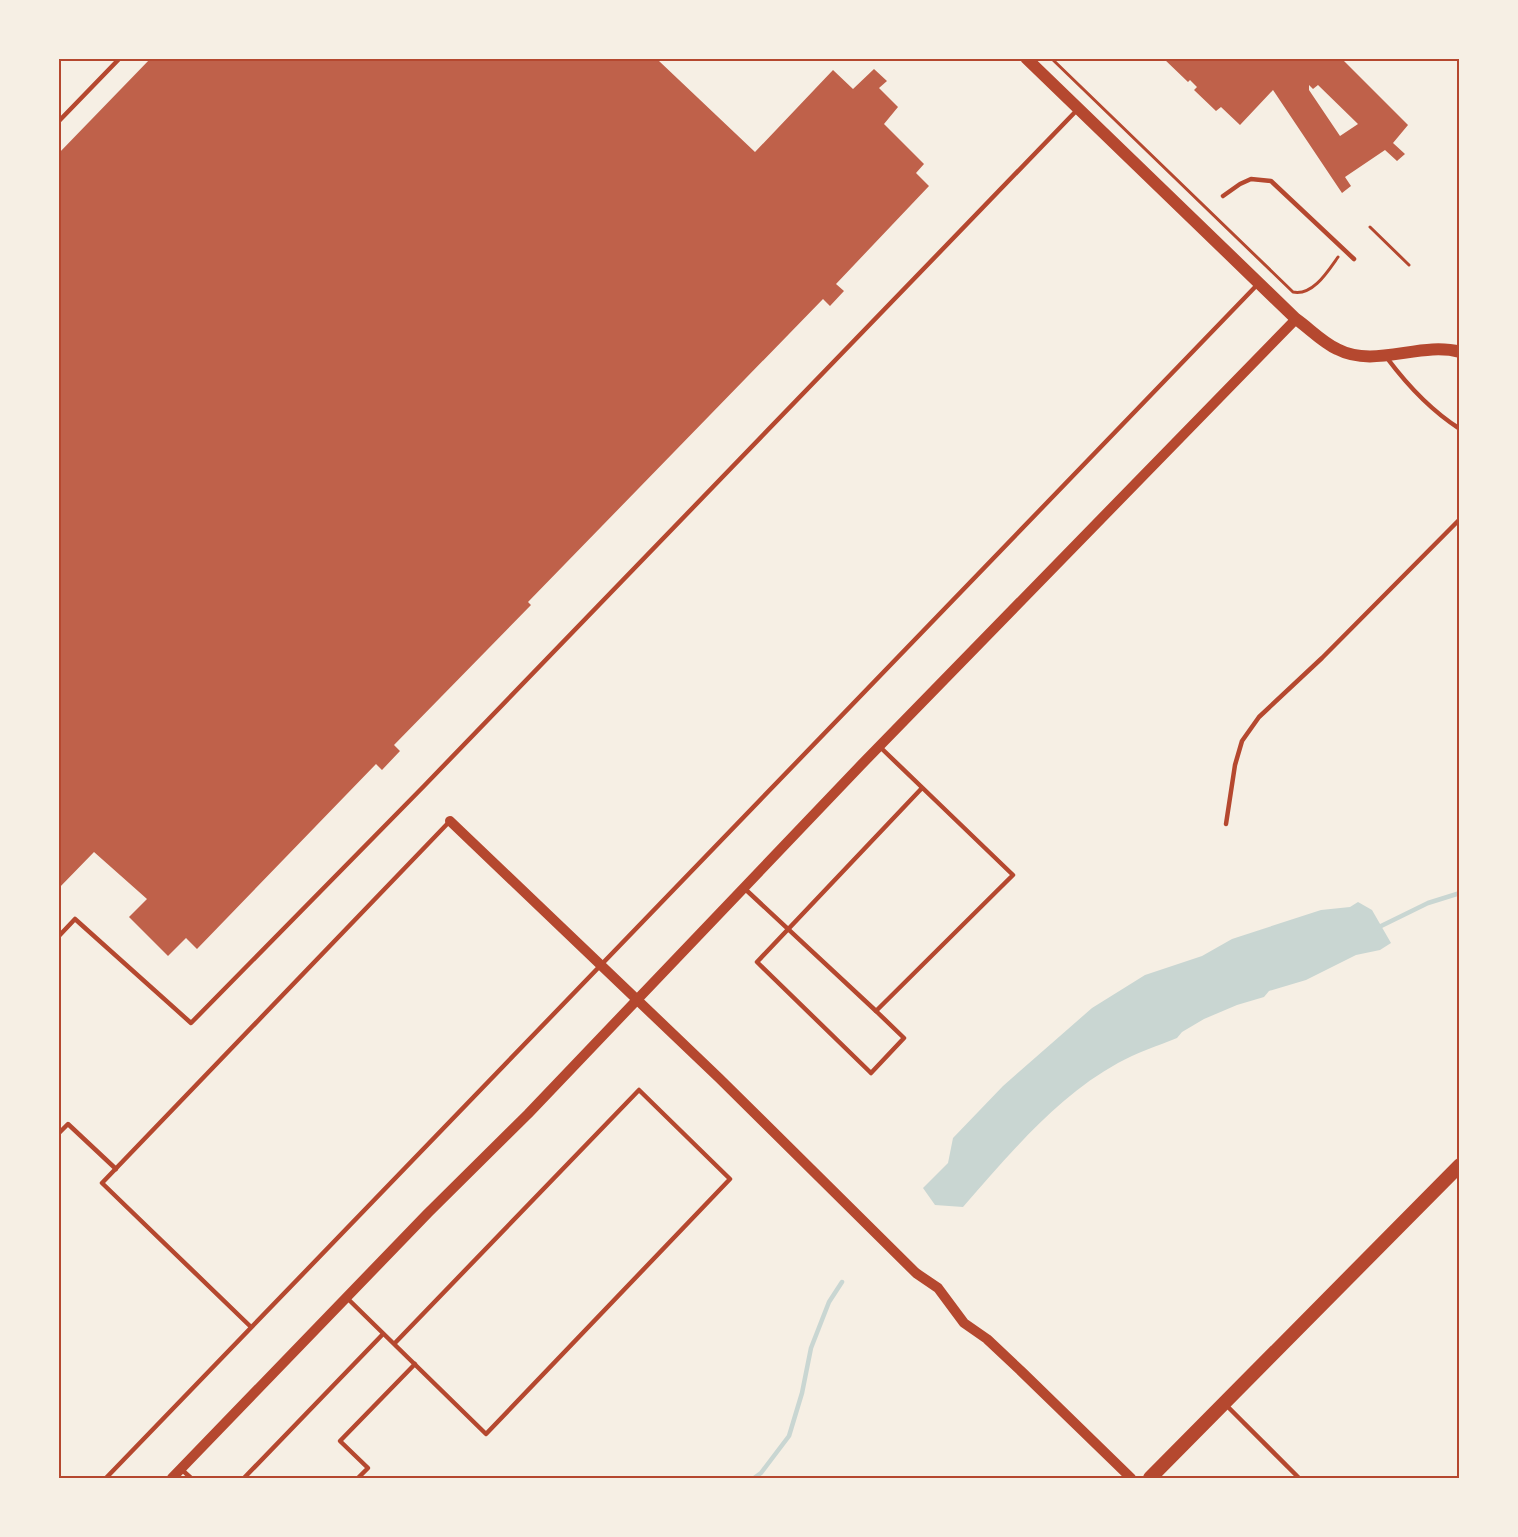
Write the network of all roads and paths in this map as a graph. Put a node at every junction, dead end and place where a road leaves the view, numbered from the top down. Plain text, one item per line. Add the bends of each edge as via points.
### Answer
1 (120, 58) edge
2 (1026, 58) edge
3 (1051, 58) edge
4 (1078, 109) junction
5 (58, 122) edge
6 (1223, 196) dead end
7 (1370, 227) dead end
8 (1344, 249) junction
9 (1354, 259) dead end
10 (1409, 265) dead end
11 (1259, 283) junction
12 (1296, 319) junction
13 (1460, 352) edge
14 (1385, 354) junction
15 (1460, 429) edge
16 (1460, 519) edge
17 (879, 746) junction
18 (922, 788) junction
19 (450, 821) joint
20 (1226, 824) dead end
21 (744, 888) junction
22 (788, 930) junction
23 (58, 936) edge
24 (601, 966) junction
25 (637, 1001) junction
26 (876, 1011) junction
27 (58, 1134) edge
28 (1460, 1165) edge
29 (116, 1169) junction
30 (347, 1298) junction
31 (251, 1327) junction
32 (383, 1334) junction
33 (394, 1344) junction
34 (415, 1364) junction
35 (1225, 1404) junction
36 (181, 1469) junction
37 (106, 1479) edge
38 (172, 1479) edge
39 (191, 1479) edge
40 (244, 1479) edge
41 (358, 1479) edge
42 (1131, 1479) edge
43 (1150, 1479) edge
44 (1299, 1479) edge

1 - 5 lane
2 - 4 main road
3 - 8 path via 1293,292 1309,291
4 - 11 main road
4 - 23 lane via 191,1023 75,919
6 - 8 lane via 1251,179 1271,181
7 - 10 path
8 - 9 lane
11 - 12 main road
11 - 24 lane
12 - 14 main road via 1336,349 1371,356
12 - 17 street
13 - 14 main road via 1425,349
14 - 15 lane via 1408,387
16 - 20 lane via 1259,717 1242,741
17 - 18 lane
17 - 21 street
18 - 22 lane
18 - 26 lane via 1013,875
19 - 24 street
19 - 29 lane
21 - 22 lane
21 - 25 street
22 - 26 lane
22 - 26 lane via 757,962 871,1073 904,1038
24 - 25 street
24 - 31 lane
25 - 30 street
25 - 42 street via 916,1273 938,1288 964,1323 987,1339
27 - 29 lane via 68,1124
28 - 35 main road
29 - 31 lane via 102,1183
30 - 32 lane
30 - 36 street
31 - 37 lane
32 - 33 lane
32 - 40 lane
33 - 34 lane
33 - 34 lane via 639,1090 730,1179 486,1434
34 - 41 lane via 340,1442 368,1468
35 - 43 main road
35 - 44 lane
36 - 38 street
36 - 39 lane

